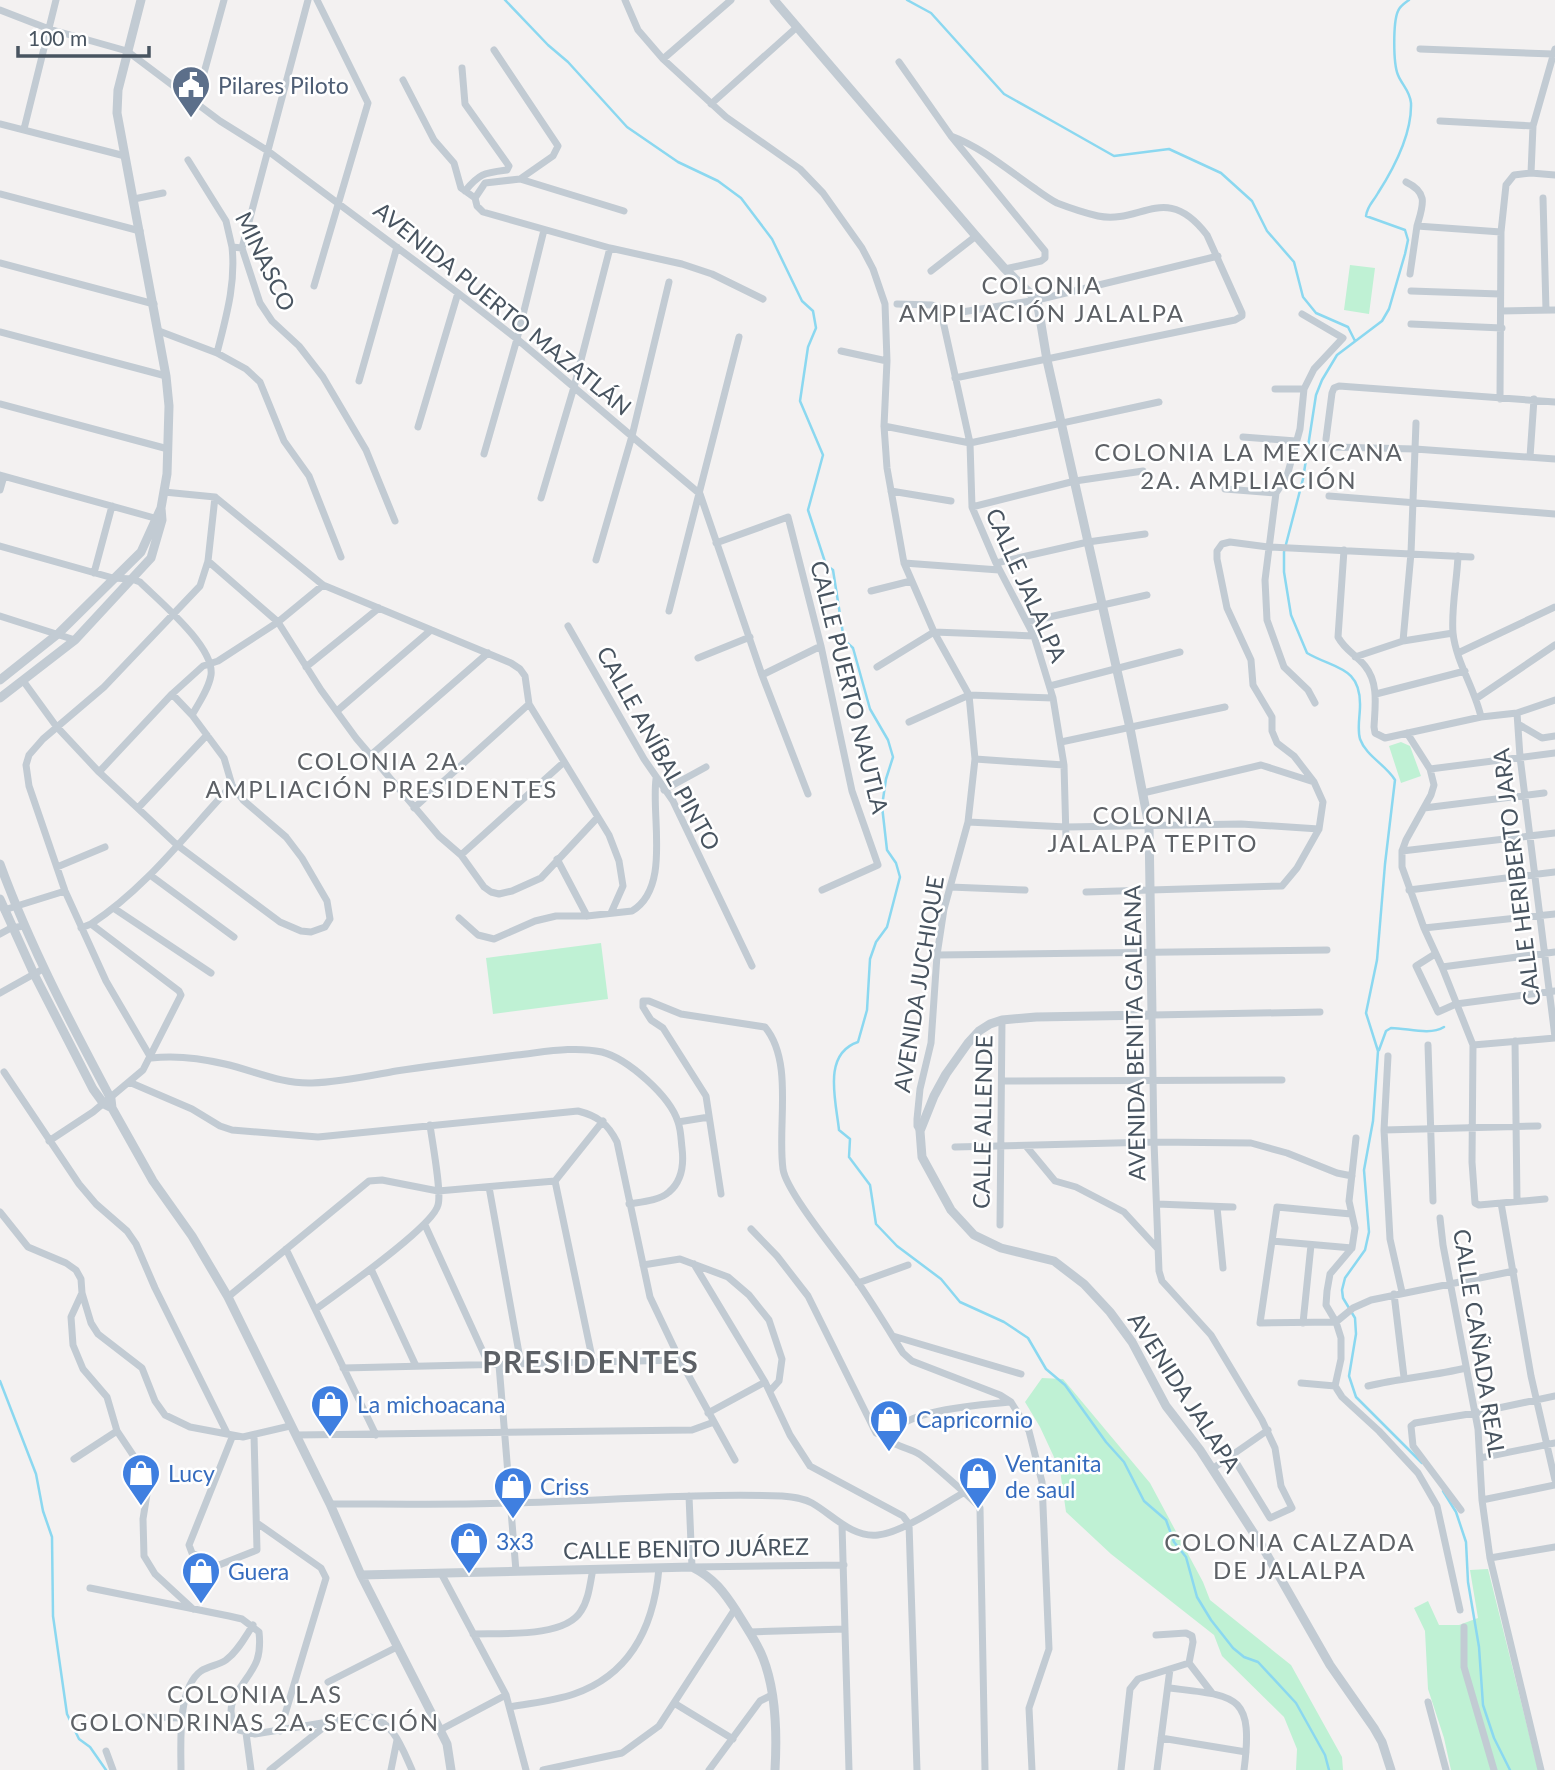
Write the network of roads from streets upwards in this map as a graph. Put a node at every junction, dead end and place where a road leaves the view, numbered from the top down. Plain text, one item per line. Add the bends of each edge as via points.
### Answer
1 (57, 0) edge
2 (141, 0) edge
3 (224, 0) edge
4 (309, 0) edge
5 (317, 0) edge
6 (625, 0) edge
7 (731, 0) edge
8 (774, 0) edge
9 (0, 10) edge
10 (797, 27) junction
11 (49, 29) junction
12 (1420, 49) dead end
13 (494, 50) dead end
14 (127, 51) junction
15 (1554, 51) edge
16 (663, 59) junction
17 (898, 62) dead end
18 (462, 68) dead end
19 (403, 80) dead end
20 (196, 102) junction
21 (711, 104) junction
22 (1440, 121) dead end
23 (0, 124) edge
24 (1533, 126) junction
25 (24, 129) junction
26 (951, 136) junction
27 (268, 151) junction
28 (125, 156) junction
29 (188, 160) dead end
30 (1531, 173) junction
31 (1555, 175) edge
32 (520, 179) junction
33 (1406, 182) dead end
34 (465, 191) junction
35 (163, 193) dead end
36 (0, 194) edge
37 (475, 198) junction
38 (1543, 198) dead end
39 (134, 199) junction
40 (339, 203) junction
41 (624, 211) dead end
42 (1417, 226) junction
43 (544, 230) junction
44 (140, 232) junction
45 (1501, 232) junction
46 (976, 236) junction
47 (232, 247) junction
48 (397, 247) junction
49 (242, 248) junction
50 (610, 248) junction
51 (1218, 256) junction
52 (0, 263) edge
53 (1005, 269) junction
54 (931, 271) dead end
55 (1410, 274) dead end
56 (669, 282) dead end
57 (314, 286) dead end
58 (1411, 291) dead end
59 (458, 293) junction
60 (1500, 294) junction
61 (763, 299) dead end
62 (1037, 300) junction
63 (154, 304) junction
64 (897, 304) dead end
65 (1546, 310) junction
66 (1555, 310) edge
67 (962, 312) dead end
68 (1502, 312) junction
69 (1302, 314) dead end
70 (1411, 324) dead end
71 (1502, 328) junction
72 (159, 331) junction
73 (0, 332) edge
74 (739, 337) dead end
75 (517, 339) junction
76 (841, 351) dead end
77 (217, 353) junction
78 (1047, 360) junction
79 (887, 361) junction
80 (166, 376) junction
81 (955, 378) junction
82 (359, 381) dead end
83 (574, 387) junction
84 (1275, 389) dead end
85 (1304, 389) junction
86 (1500, 398) junction
87 (1534, 400) junction
88 (1159, 402) dead end
89 (1555, 402) edge
90 (0, 404) edge
91 (1061, 421) junction
92 (1416, 423) dead end
93 (884, 426) junction
94 (418, 427) dead end
95 (632, 436) junction
96 (1243, 437) dead end
97 (1326, 439) dead end
98 (1296, 440) junction
99 (970, 443) junction
100 (1332, 447) dead end
101 (168, 449) junction
102 (1415, 449) junction
103 (484, 454) dead end
104 (1530, 457) junction
105 (1555, 459) edge
106 (1143, 471) dead end
107 (2, 476) edge
108 (1075, 481) junction
109 (1225, 489) dead end
110 (0, 490) edge
111 (891, 491) junction
112 (164, 492) junction
113 (1276, 493) junction
114 (700, 494) junction
115 (1329, 496) dead end
116 (215, 497) junction
117 (541, 498) dead end
118 (951, 501) dead end
119 (1413, 503) junction
120 (112, 506) junction
121 (972, 507) junction
122 (1555, 514) edge
123 (159, 519) junction
124 (395, 521) dead end
125 (1145, 534) dead end
126 (1088, 542) junction
127 (716, 543) junction
128 (0, 547) edge
129 (1271, 547) junction
130 (1344, 550) junction
131 (1411, 553) junction
132 (1458, 556) junction
133 (341, 557) dead end
134 (1471, 557) dead end
135 (596, 560) dead end
136 (208, 561) junction
137 (904, 563) junction
138 (997, 566) junction
139 (94, 573) junction
140 (113, 578) junction
141 (132, 579) junction
142 (911, 581) junction
143 (323, 585) junction
144 (871, 591) dead end
145 (1147, 596) dead end
146 (1101, 605) junction
147 (1555, 607) edge
148 (379, 608) junction
149 (669, 611) dead end
150 (173, 615) junction
151 (0, 616) edge
152 (278, 622) junction
153 (1027, 622) junction
154 (568, 625) dead end
155 (431, 630) junction
156 (934, 632) junction
157 (59, 633) junction
158 (1453, 634) junction
159 (1034, 636) junction
160 (750, 637) junction
161 (75, 640) junction
162 (1403, 641) junction
163 (1555, 645) edge
164 (821, 646) junction
165 (1180, 652) dead end
166 (488, 653) junction
167 (1458, 653) junction
168 (1354, 657) junction
169 (698, 658) dead end
170 (211, 663) junction
171 (306, 667) junction
172 (877, 667) dead end
173 (1116, 668) junction
174 (1465, 671) junction
175 (762, 674) junction
176 (0, 680) edge
177 (24, 682) junction
178 (1050, 686) junction
179 (5, 689) edge
180 (172, 694) junction
181 (1376, 694) junction
182 (969, 695) junction
183 (0, 698) edge
184 (1053, 698) junction
185 (1477, 698) junction
186 (1555, 700) edge
187 (1315, 703) dead end
188 (529, 704) junction
189 (1225, 707) dead end
190 (337, 711) junction
191 (1517, 713) junction
192 (192, 715) junction
193 (1481, 717) junction
194 (909, 722) dead end
195 (1518, 724) junction
196 (56, 726) junction
197 (1130, 728) junction
198 (1407, 733) junction
199 (207, 735) junction
200 (1555, 736) edge
201 (1061, 742) junction
202 (1555, 753) edge
203 (371, 755) junction
204 (1520, 757) junction
205 (975, 759) junction
206 (564, 763) junction
207 (1064, 765) junction
208 (706, 767) dead end
209 (1430, 769) junction
210 (99, 772) junction
211 (656, 778) junction
212 (1314, 782) junction
213 (232, 785) junction
214 (664, 790) junction
215 (1143, 793) junction
216 (1544, 793) dead end
217 (808, 794) dead end
218 (1525, 795) junction
219 (138, 808) junction
220 (414, 808) junction
221 (1424, 808) junction
222 (597, 817) junction
223 (968, 822) junction
224 (1149, 826) junction
225 (1066, 827) junction
226 (1319, 829) junction
227 (1555, 833) edge
228 (1531, 835) junction
229 (1066, 838) dead end
230 (177, 845) junction
231 (105, 847) dead end
232 (1402, 851) junction
233 (461, 855) junction
234 (557, 859) junction
235 (0, 864) edge
236 (57, 867) junction
237 (1555, 872) edge
238 (150, 875) junction
239 (1535, 875) junction
240 (950, 887) junction
241 (821, 890) dead end
242 (1025, 890) dead end
243 (1151, 890) junction
244 (1409, 890) junction
245 (65, 891) junction
246 (1086, 892) dead end
247 (0, 899) edge
248 (15, 906) junction
249 (114, 909) junction
250 (4, 911) junction
251 (611, 913) junction
252 (1555, 914) edge
253 (587, 916) junction
254 (1539, 916) junction
255 (458, 918) dead end
256 (91, 924) junction
257 (23, 926) junction
258 (11, 928) junction
259 (81, 928) junction
260 (1424, 929) junction
261 (0, 934) edge
262 (234, 937) dead end
263 (1327, 950) dead end
264 (1151, 952) junction
265 (1555, 952) edge
266 (1544, 953) junction
267 (1435, 954) junction
268 (937, 955) junction
269 (752, 966) dead end
270 (1442, 967) junction
271 (43, 969) junction
272 (211, 973) dead end
273 (34, 974) junction
274 (1552, 992) edge
275 (0, 993) edge
276 (1456, 1004) junction
277 (1320, 1012) dead end
278 (1152, 1015) junction
279 (1002, 1020) junction
280 (1555, 1038) edge
281 (1515, 1041) junction
282 (1428, 1045) dead end
283 (1473, 1045) junction
284 (1388, 1056) dead end
285 (151, 1058) junction
286 (4, 1072) dead end
287 (1153, 1079) junction
288 (1282, 1080) dead end
289 (1002, 1081) junction
290 (129, 1082) junction
291 (109, 1103) junction
292 (709, 1117) junction
293 (603, 1121) junction
294 (678, 1122) junction
295 (430, 1125) junction
296 (1538, 1126) dead end
297 (1472, 1127) junction
298 (1517, 1127) junction
299 (1430, 1129) junction
300 (1384, 1130) junction
301 (920, 1131) junction
302 (1356, 1138) dead end
303 (49, 1141) junction
304 (1154, 1142) junction
305 (1002, 1146) junction
306 (1026, 1146) junction
307 (955, 1147) dead end
308 (1352, 1176) junction
309 (555, 1181) junction
310 (489, 1187) junction
311 (438, 1191) junction
312 (721, 1194) dead end
313 (1545, 1199) dead end
314 (1433, 1200) dead end
315 (1517, 1201) junction
316 (1501, 1203) junction
317 (629, 1204) junction
318 (1157, 1204) junction
319 (1217, 1206) junction
320 (1233, 1207) dead end
321 (0, 1212) edge
322 (1350, 1214) junction
323 (1440, 1218) dead end
324 (425, 1224) junction
325 (1000, 1225) dead end
326 (751, 1228) dead end
327 (1272, 1241) junction
328 (1311, 1245) junction
329 (1352, 1248) junction
330 (286, 1249) junction
331 (1158, 1250) junction
332 (694, 1264) junction
333 (643, 1265) junction
334 (908, 1265) dead end
335 (1223, 1268) dead end
336 (371, 1269) junction
337 (1514, 1271) junction
338 (1450, 1282) junction
339 (858, 1283) junction
340 (82, 1293) junction
341 (1398, 1293) junction
342 (228, 1297) junction
343 (316, 1309) junction
344 (1336, 1321) junction
345 (1303, 1323) junction
346 (892, 1335) junction
347 (680, 1360) junction
348 (593, 1362) junction
349 (521, 1364) junction
350 (489, 1365) junction
351 (499, 1365) junction
352 (416, 1366) junction
353 (343, 1368) junction
354 (1466, 1368) junction
355 (1021, 1374) dead end
356 (1404, 1377) junction
357 (765, 1382) junction
358 (1301, 1383) dead end
359 (1335, 1386) junction
360 (1368, 1386) dead end
361 (770, 1391) junction
362 (1555, 1396) edge
363 (1536, 1399) junction
364 (1011, 1402) junction
365 (708, 1413) junction
366 (1475, 1413) junction
367 (714, 1422) junction
368 (290, 1426) junction
369 (1268, 1430) junction
370 (117, 1431) junction
371 (505, 1433) junction
372 (230, 1434) junction
373 (254, 1434) junction
374 (376, 1435) junction
375 (296, 1436) junction
376 (892, 1437) junction
377 (1555, 1443) edge
378 (1546, 1444) junction
379 (1231, 1454) junction
380 (1480, 1458) junction
381 (74, 1459) dead end
382 (735, 1460) dead end
383 (1212, 1469) junction
384 (1555, 1482) edge
385 (963, 1493) junction
386 (689, 1496) junction
387 (1482, 1500) junction
388 (511, 1503) junction
389 (330, 1504) junction
390 (1461, 1510) dead end
391 (257, 1523) junction
392 (909, 1524) junction
393 (842, 1525) junction
394 (1555, 1548) edge
395 (1490, 1558) junction
396 (844, 1565) junction
397 (692, 1567) junction
398 (659, 1568) junction
399 (593, 1569) junction
400 (516, 1571) junction
401 (441, 1573) junction
402 (361, 1575) junction
403 (90, 1588) dead end
404 (193, 1609) junction
405 (735, 1609) junction
406 (1460, 1610) dead end
407 (253, 1625) junction
408 (1464, 1627) dead end
409 (845, 1629) junction
410 (750, 1632) junction
411 (473, 1634) junction
412 (1156, 1635) dead end
413 (397, 1647) junction
414 (1189, 1663) junction
415 (1170, 1669) junction
416 (328, 1682) dead end
417 (1168, 1688) junction
418 (1213, 1694) junction
419 (506, 1695) junction
420 (772, 1695) junction
421 (1428, 1702) dead end
422 (674, 1703) junction
423 (510, 1706) junction
424 (140, 1717) dead end
425 (182, 1718) junction
426 (330, 1722) junction
427 (440, 1730) junction
428 (280, 1731) junction
429 (246, 1733) junction
430 (397, 1738) junction
431 (1161, 1738) junction
432 (733, 1739) junction
433 (106, 1751) dead end
434 (1246, 1752) junction
435 (113, 1770) edge
436 (181, 1770) edge
437 (251, 1770) edge
438 (270, 1770) edge
439 (391, 1770) edge
440 (412, 1770) edge
441 (451, 1770) edge
442 (526, 1770) edge
443 (543, 1770) edge
444 (709, 1770) edge
445 (775, 1770) edge
446 (849, 1770) edge
447 (917, 1770) edge
448 (985, 1770) edge
449 (1032, 1770) edge
450 (1121, 1770) edge
451 (1157, 1770) edge
452 (1244, 1770) edge
453 (1391, 1770) edge
454 (1446, 1770) edge
455 (1493, 1770) edge
456 (1541, 1770) edge

1 - 11 street
2 - 14 street
3 - 20 street
4 - 27 street
5 - 40 street via 368,103
6 - 16 street, AVENIDA JUCHIQUE via 638,30
7 - 16 street
8 - 10 street
9 - 11 street, AVENIDA PUERTO MAZATLÁN
10 - 21 street
10 - 46 street
11 - 14 street, AVENIDA PUERTO MAZATLÁN
11 - 25 street
12 - 15 street
13 - 32 street via 558,146 553,156
14 - 20 street, AVENIDA PUERTO MAZATLÁN
14 - 28 street via 116,102
15 - 24 street
16 - 21 street, AVENIDA JUCHIQUE
17 - 26 street
18 - 34 street via 465,104 509,166 477,176
19 - 34 street via 435,140 454,163
20 - 27 street, AVENIDA PUERTO MAZATLÁN
21 - 79 street, AVENIDA JUCHIQUE via 800,169 862,248 885,304
22 - 24 street
23 - 25 street
24 - 30 street
25 - 28 street
26 - 51 street via 1055,202 1102,217 1150,207 1182,212 1198,223
26 - 53 street via 1045,251 1045,258
27 - 40 street, AVENIDA PUERTO MAZATLÁN
27 - 49 street
28 - 39 street
29 - 47 street, MINASCO via 226,221
30 - 31 street
30 - 45 street via 1508,180
32 - 37 street via 485,183
32 - 41 street
33 - 42 street via 1422,194
34 - 37 street
35 - 39 street
36 - 44 street
37 - 43 street via 483,212
38 - 65 street
39 - 44 street
40 - 48 street, AVENIDA PUERTO MAZATLÁN
40 - 57 street
42 - 45 street
42 - 55 street
43 - 50 street
43 - 75 street
44 - 63 street
45 - 60 street
46 - 53 street
46 - 54 street
47 - 49 street, MINASCO
47 - 77 street via 233,286
48 - 59 street, AVENIDA PUERTO MAZATLÁN
48 - 82 street
49 - 124 street, MINASCO via 260,303 323,377 366,450
50 - 61 street via 712,274
50 - 83 street
51 - 62 street
51 - 78 street via 1242,316 1236,320
52 - 63 street
53 - 62 street
56 - 95 street
58 - 60 street
59 - 75 street, AVENIDA PUERTO MAZATLÁN
59 - 94 street
60 - 68 street
62 - 67 street
62 - 78 street, AVENIDA BENITA GALEANA
63 - 72 street
64 - 81 street, CALLE JALALPA via 938,307
65 - 66 street
65 - 68 street
68 - 71 street
69 - 85 street via 1343,338 1314,369
70 - 71 street
71 - 86 street
72 - 77 street
72 - 80 street
73 - 80 street
74 - 114 street
75 - 83 street, AVENIDA PUERTO MAZATLÁN
75 - 103 street
76 - 79 street
77 - 133 street via 260,382 284,441 309,476
78 - 81 street
78 - 91 street, AVENIDA BENITA GALEANA
79 - 93 street, AVENIDA JUCHIQUE
80 - 101 street
81 - 99 street, CALLE JALALPA
83 - 95 street, AVENIDA PUERTO MAZATLÁN
83 - 117 street
84 - 85 street
85 - 98 street
86 - 87 street
86 - 97 street via 1339,386 1334,388
87 - 89 street
87 - 104 street
88 - 91 street
90 - 101 street
91 - 99 street
91 - 108 street, AVENIDA BENITA GALEANA
92 - 102 street
93 - 99 street
93 - 111 street, AVENIDA JUCHIQUE
95 - 114 street, AVENIDA PUERTO MAZATLÁN
95 - 135 street
96 - 98 street
98 - 113 street via 1287,476
99 - 121 street, CALLE JALALPA
100 - 102 street
101 - 112 street
102 - 104 street
102 - 119 street
104 - 105 street
106 - 108 street
107 - 110 street
107 - 120 street
108 - 121 street
108 - 126 street, AVENIDA BENITA GALEANA
109 - 113 street
111 - 118 street
111 - 137 street, AVENIDA JUCHIQUE
112 - 116 street
112 - 123 street
113 - 129 street
114 - 127 street
114 - 149 street
115 - 119 street
116 - 136 street
116 - 143 street
119 - 122 street
119 - 131 street
120 - 123 street
120 - 139 street
121 - 138 street, CALLE JALALPA
123 - 140 street via 141,552
123 - 141 street via 150,558
125 - 126 street
126 - 138 street
126 - 146 street, AVENIDA BENITA GALEANA
127 - 160 street
127 - 164 street, CALLE PUERTO NAUTLA via 788,517
128 - 139 street
129 - 130 street
129 - 187 street via 1265,580 1267,620 1284,667
129 - 212 street via 1230,542 1222,544 1217,559 1227,608 1251,660 1254,685 1272,717 1277,743
130 - 131 street
130 - 168 street via 1338,637
131 - 132 street
131 - 162 street
132 - 134 street
132 - 158 street
136 - 150 street via 200,586
136 - 152 street
137 - 138 street
137 - 142 street, AVENIDA JUCHIQUE
138 - 153 street, CALLE JALALPA
139 - 140 street
140 - 141 street
140 - 157 street
141 - 150 street
141 - 161 street
142 - 144 street
142 - 156 street, AVENIDA JUCHIQUE
143 - 148 street
143 - 152 street
145 - 146 street
146 - 153 street
146 - 173 street, AVENIDA BENITA GALEANA
147 - 167 street
148 - 155 street
148 - 171 street
150 - 170 street
150 - 196 street via 104,687
151 - 157 street
152 - 170 street
152 - 171 street
153 - 159 street, CALLE JALALPA
154 - 211 street, CALLE ANÍBAL PINTO
155 - 166 street
155 - 190 street
156 - 159 street
156 - 172 street
156 - 182 street, AVENIDA JUCHIQUE
157 - 161 street
157 - 176 street
158 - 162 street
158 - 167 street
159 - 178 street, CALLE JALALPA
160 - 169 street
160 - 175 street
161 - 177 street
162 - 168 street
163 - 185 street
164 - 175 street
164 - 241 street, CALLE PUERTO NAUTLA via 852,791 878,865
165 - 173 street
166 - 188 street via 520,669 528,686
166 - 203 street
167 - 174 street
168 - 181 street via 1366,667
170 - 180 street
170 - 192 street via 211,677
171 - 190 street
173 - 178 street
173 - 197 street, AVENIDA BENITA GALEANA
174 - 181 street
174 - 185 street
175 - 217 street
177 - 179 street
177 - 196 street
178 - 184 street, CALLE JALALPA
179 - 183 street
180 - 192 street
180 - 210 street
181 - 198 street via 1375,733 1385,738
182 - 184 street
182 - 194 street
182 - 205 street, AVENIDA JUCHIQUE
184 - 201 street, CALLE JALALPA
185 - 193 street
186 - 191 street
188 - 206 street
188 - 220 street
189 - 197 street
190 - 203 street
191 - 193 street
191 - 195 street, CALLE HERIBERTO JARA
192 - 199 street
193 - 198 street
195 - 200 street via 1542,738
195 - 204 street, CALLE HERIBERTO JARA
196 - 210 street
196 - 236 street via 35,747 26,765
197 - 201 street
197 - 215 street, AVENIDA BENITA GALEANA
198 - 209 street
199 - 213 street via 224,758
199 - 219 street
201 - 207 street, CALLE JALALPA
202 - 204 street
203 - 220 street
204 - 209 street
204 - 218 street, CALLE HERIBERTO JARA
205 - 207 street
205 - 223 street, AVENIDA JUCHIQUE
206 - 222 street
206 - 233 street
207 - 225 street, CALLE JALALPA
208 - 214 street
209 - 221 street via 1434,785
210 - 219 street
211 - 214 street, CALLE ANÍBAL PINTO
211 - 251 street via 657,863 652,885 637,908
212 - 215 street via 1261,765
212 - 226 street via 1323,803
213 - 230 street
213 - 230 street via 302,858 327,901 330,919 325,927 301,931 280,922
214 - 269 street, CALLE ANÍBAL PINTO via 673,800
215 - 224 street, AVENIDA BENITA GALEANA
216 - 218 street
218 - 221 street
218 - 228 street, CALLE HERIBERTO JARA
219 - 230 street
220 - 233 street
221 - 232 street
222 - 234 street
222 - 251 street via 609,835 623,877
223 - 225 street
223 - 240 street, AVENIDA JUCHIQUE
224 - 225 street
224 - 226 street via 1241,824
224 - 243 street, AVENIDA BENITA GALEANA
225 - 229 street, CALLE JALALPA
226 - 243 street via 1282,886
227 - 228 street
228 - 232 street
228 - 239 street, CALLE HERIBERTO JARA
230 - 238 street
231 - 236 street
232 - 244 street
233 - 234 street via 484,887 499,894 541,878
234 - 253 street
235 - 248 street
236 - 245 street
237 - 239 street
238 - 249 street
238 - 262 street
239 - 244 street
239 - 254 street, CALLE HERIBERTO JARA
240 - 242 street
240 - 268 street, AVENIDA JUCHIQUE
243 - 246 street
243 - 264 street, AVENIDA BENITA GALEANA
244 - 260 street
245 - 248 street
245 - 259 street
247 - 250 street
248 - 250 street
248 - 257 street
249 - 256 street
249 - 272 street
250 - 258 street
251 - 253 street
252 - 254 street
253 - 255 street via 556,916 494,939 478,935
254 - 260 street
254 - 266 street, CALLE HERIBERTO JARA
256 - 259 street
256 - 285 street via 181,995
257 - 258 street
257 - 271 street
258 - 261 street
258 - 273 street
259 - 285 street
260 - 267 street
263 - 264 street
264 - 268 street
264 - 278 street, AVENIDA BENITA GALEANA
265 - 266 street
266 - 270 street
266 - 274 street, CALLE HERIBERTO JARA
267 - 270 street
267 - 276 street via 1416,966 1438,1012
268 - 301 street, AVENIDA JUCHIQUE via 931,1043 917,1119
270 - 276 street
271 - 273 street
271 - 291 street
273 - 275 street
273 - 291 street via 93,1089
274 - 276 street
274 - 280 street, CALLE HERIBERTO JARA
276 - 283 street
277 - 278 street
278 - 279 street
278 - 287 street, AVENIDA BENITA GALEANA
279 - 289 street, CALLE ALLENDE
279 - 301 street via 979,1031 956,1059
280 - 281 street
281 - 283 street
281 - 298 street
282 - 299 street, CALLE CAÑADA REAL
283 - 297 street
284 - 300 street
285 - 290 street
285 - 294 street via 187,1057 279,1081 315,1083 586,1049 621,1061 658,1090
286 - 303 street
287 - 288 street
287 - 289 street
287 - 304 street, AVENIDA BENITA GALEANA
289 - 305 street, CALLE ALLENDE
290 - 291 street
290 - 295 street via 232,1130 318,1137
291 - 303 street
291 - 342 street
292 - 294 street
292 - 312 street
292 - 339 street via 697,1079 663,1028 651,1020 643,1001 681,1014 752,1023 765,1027 772,1036 782,1094 783,1171
293 - 295 street via 578,1111
293 - 309 street
293 - 317 street via 617,1142
294 - 317 street via 683,1157 675,1186 667,1194
295 - 311 street
296 - 298 street
297 - 298 street
297 - 299 street
297 - 316 street via 1473,1199 1479,1205
298 - 315 street
299 - 300 street
299 - 314 street, CALLE CAÑADA REAL
300 - 341 street
301 - 383 street, AVENIDA JALAPA via 922,1157 962,1224 986,1242 1054,1261 1084,1284 1132,1342 1166,1406
302 - 308 street
303 - 372 street via 79,1184 136,1244
304 - 306 street
304 - 308 street via 1251,1143
304 - 318 street, AVENIDA BENITA GALEANA
305 - 306 street
305 - 307 street
305 - 325 street, CALLE ALLENDE
306 - 331 street via 1055,1181 1093,1194 1124,1212
308 - 322 street
309 - 310 street
309 - 348 street
310 - 311 street
310 - 349 street
311 - 324 street via 438,1208
311 - 330 street via 369,1181
313 - 315 street
315 - 316 street
316 - 337 street
317 - 333 street
318 - 319 street
318 - 331 street, AVENIDA BENITA GALEANA
319 - 320 street
319 - 335 street
321 - 340 street via 28,1247 76,1270
322 - 327 street via 1278,1207
322 - 329 street via 1355,1228
323 - 338 street, CALLE CAÑADA REAL
324 - 336 street
324 - 350 street
326 - 376 street via 808,1296 876,1433
327 - 328 street
327 - 345 street via 1260,1323
328 - 329 street
328 - 345 street
329 - 344 street via 1330,1274 1326,1306
330 - 342 street
330 - 343 street
331 - 369 street, AVENIDA BENITA GALEANA via 1162,1281 1211,1335
332 - 333 street via 680,1259
332 - 357 street
332 - 361 street via 728,1277 769,1320 782,1359 779,1381
333 - 347 street via 650,1297
334 - 339 street
336 - 343 street
336 - 352 street
337 - 338 street
337 - 363 street
338 - 341 street
338 - 354 street, CALLE CAÑADA REAL
339 - 346 street
340 - 370 street via 71,1317 73,1346 83,1369 107,1397
340 - 372 street via 98,1334 142,1368 165,1415 190,1427
341 - 344 street via 1368,1301
341 - 356 street
342 - 368 street
343 - 353 street
344 - 345 street
344 - 359 street via 1341,1359
346 - 355 street
346 - 364 street via 912,1361
347 - 348 street
347 - 365 street
348 - 349 street
349 - 351 street
350 - 351 street
350 - 352 street
351 - 371 street
352 - 353 street
353 - 374 street
354 - 356 street
354 - 366 street, CALLE CAÑADA REAL
356 - 360 street
357 - 361 street
357 - 365 street
358 - 359 street
359 - 406 street via 1418,1473 1437,1506
361 - 392 street via 810,1466 903,1516
362 - 363 street
363 - 366 street
363 - 378 street
364 - 376 street via 939,1410 906,1422
364 - 449 street via 1029,1431 1042,1482 1049,1649 1029,1708
365 - 367 street
366 - 380 street, CALLE CAÑADA REAL
366 - 390 street via 1415,1423 1410,1432 1413,1446
367 - 371 street via 692,1430
367 - 382 street
368 - 373 street
368 - 375 street
369 - 379 street
369 - 379 street, AVENIDA BENITA GALEANA via 1281,1486 1292,1508 1269,1518
370 - 381 street
370 - 404 street via 147,1480 144,1556 155,1574
371 - 374 street
371 - 388 street
372 - 373 street
372 - 391 street via 189,1550 219,1565 257,1550
373 - 391 street
374 - 375 street
375 - 389 street
376 - 385 street via 894,1443 930,1462
377 - 378 street
378 - 380 street
378 - 384 street
379 - 383 street
380 - 387 street, CALLE CAÑADA REAL
383 - 453 street, AVENIDA JALAPA via 1330,1665 1374,1728
384 - 387 street
385 - 392 street
385 - 448 street via 980,1508
386 - 388 street
386 - 393 street via 800,1498
386 - 397 street
387 - 395 street, CALLE CAÑADA REAL
388 - 389 street
388 - 400 street
389 - 402 street
391 - 428 street via 321,1568 326,1578
392 - 393 street via 880,1535
392 - 447 street
393 - 396 street
394 - 395 street
395 - 456 street, CALLE CAÑADA REAL
396 - 397 street, CALLE BENITO JUÁREZ
396 - 409 street
397 - 398 street, CALLE BENITO JUÁREZ
397 - 405 street via 708,1575
398 - 399 street, CALLE BENITO JUÁREZ
398 - 423 street via 657,1593 645,1630 636,1647 609,1675 573,1694
399 - 400 street, CALLE BENITO JUÁREZ
399 - 411 street via 581,1612 570,1622 545,1631
400 - 401 street, CALLE BENITO JUÁREZ
401 - 402 street, CALLE BENITO JUÁREZ
401 - 411 street
402 - 413 street
403 - 404 street
404 - 407 street
405 - 410 street
405 - 422 street
407 - 425 street via 225,1661 194,1679
407 - 429 street via 259,1632 259,1653 231,1706 235,1724
408 - 455 street via 1464,1667
409 - 410 street
409 - 446 street
410 - 420 street via 764,1660
411 - 419 street
412 - 414 street via 1192,1636
413 - 416 street
413 - 427 street
414 - 415 street
414 - 418 street
415 - 417 street
415 - 450 street via 1138,1679 1130,1689
417 - 418 street
417 - 431 street
418 - 434 street via 1230,1698 1242,1710
419 - 423 street
419 - 427 street
420 - 432 street via 760,1701
420 - 445 street
421 - 454 street
422 - 432 street
422 - 443 street via 659,1726 622,1753
423 - 442 street
424 - 425 street
425 - 436 street
426 - 428 street
426 - 430 street via 373,1717
426 - 438 street
427 - 441 street
428 - 429 street
429 - 437 street
430 - 439 street
430 - 440 street
431 - 434 street
431 - 451 street
432 - 444 street
433 - 435 street
434 - 452 street

